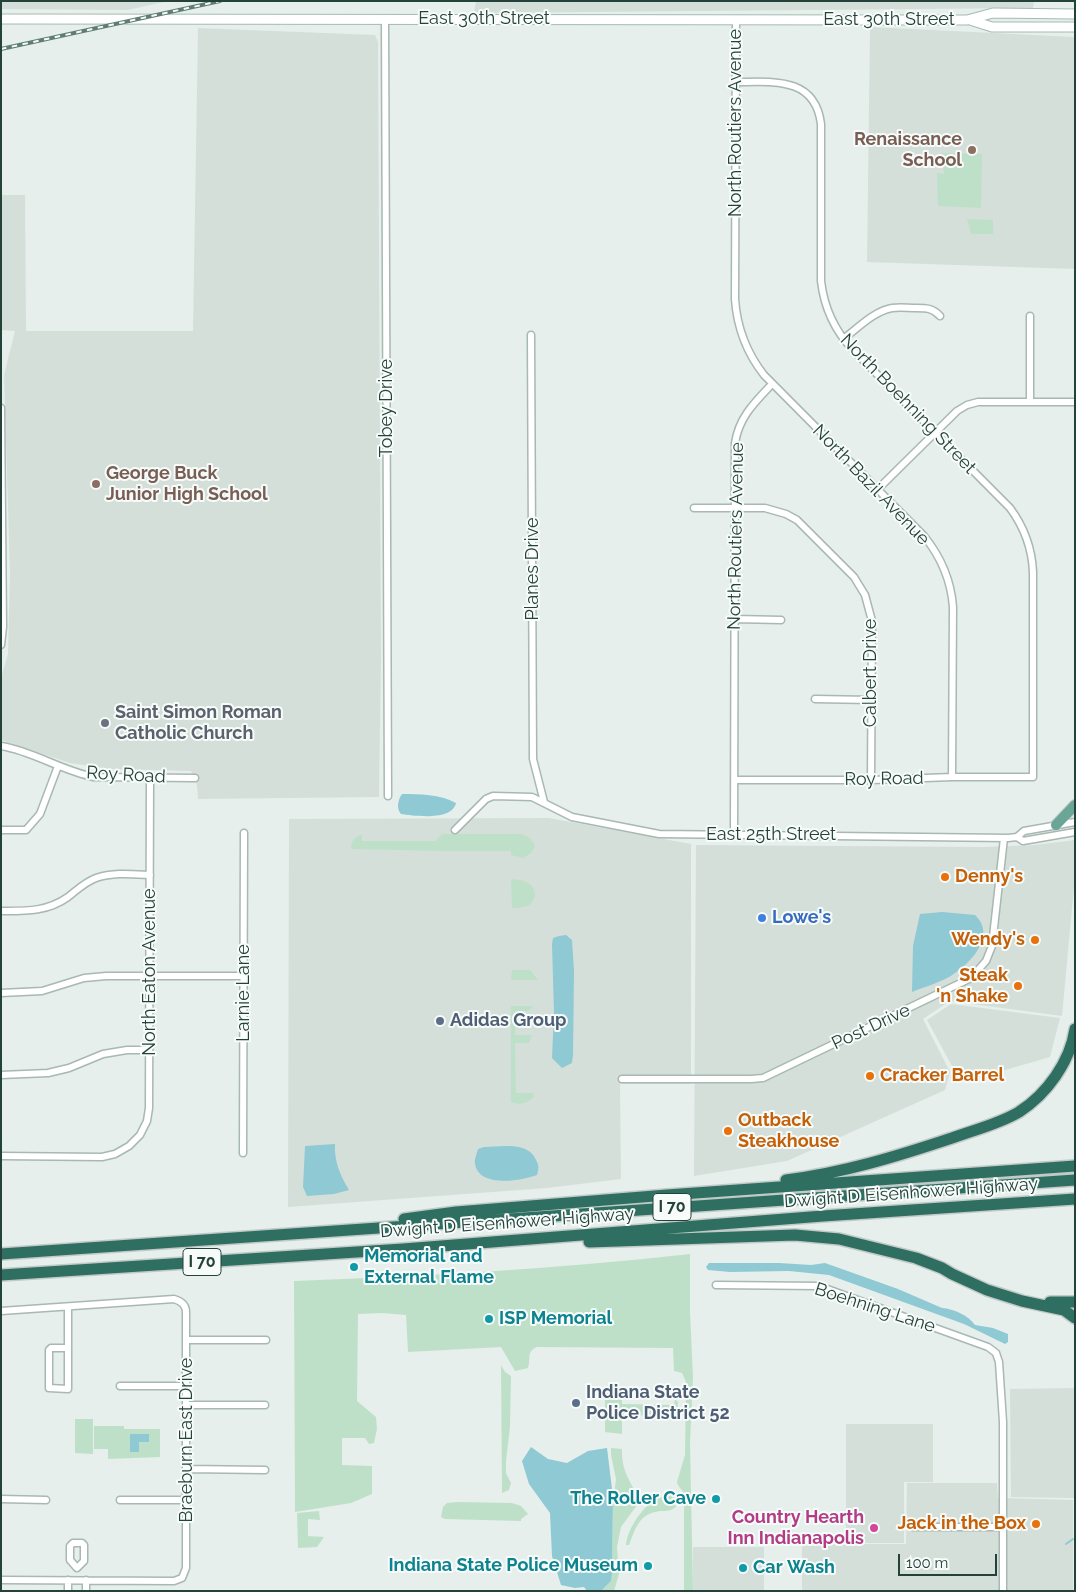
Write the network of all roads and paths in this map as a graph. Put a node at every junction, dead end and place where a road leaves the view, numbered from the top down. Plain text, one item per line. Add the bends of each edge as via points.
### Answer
1 (1075, 14) edge
2 (1, 19) edge
3 (385, 19) junction
4 (736, 20) junction
5 (967, 20) junction
6 (1075, 27) edge
7 (736, 82) junction
8 (940, 316) dead end
9 (1030, 316) dead end
10 (531, 335) dead end
11 (843, 339) junction
12 (772, 384) junction
13 (1030, 402) junction
14 (1075, 402) edge
15 (1, 408) edge
16 (935, 433) junction
17 (2, 476) edge
18 (877, 490) junction
19 (694, 508) dead end
20 (735, 508) junction
21 (735, 619) junction
22 (781, 620) dead end
23 (1, 645) edge
24 (815, 699) dead end
25 (872, 700) junction
26 (1, 746) edge
27 (58, 766) junction
28 (952, 777) junction
29 (1033, 777) joint
30 (150, 778) junction
31 (195, 778) dead end
32 (735, 780) junction
33 (871, 780) junction
34 (388, 796) dead end
35 (544, 802) junction
36 (1075, 805) edge
37 (1075, 822) edge
38 (1056, 825) junction
39 (1, 830) edge
40 (455, 830) dead end
41 (1075, 832) edge
42 (244, 833) dead end
43 (734, 834) junction
44 (1017, 837) junction
45 (1004, 838) junction
46 (150, 875) junction
47 (1, 911) edge
48 (150, 976) junction
49 (244, 976) junction
50 (1, 993) edge
51 (1075, 1029) edge
52 (149, 1050) junction
53 (1, 1075) edge
54 (622, 1079) dead end
55 (244, 1153) dead end
56 (1, 1156) edge
57 (1075, 1166) edge
58 (1075, 1180) edge
59 (667, 1195) junction
60 (1075, 1199) edge
61 (270, 1235) junction
62 (404, 1249) junction
63 (1, 1254) edge
64 (1, 1275) edge
65 (716, 1285) dead end
66 (1033, 1302) junction
67 (1075, 1302) edge
68 (68, 1307) junction
69 (1, 1311) edge
70 (1075, 1318) edge
71 (187, 1340) junction
72 (266, 1340) dead end
73 (68, 1348) junction
74 (120, 1386) dead end
75 (187, 1386) junction
76 (187, 1405) junction
77 (265, 1405) dead end
78 (187, 1469) junction
79 (265, 1470) dead end
80 (1, 1499) edge
81 (46, 1500) dead end
82 (120, 1500) dead end
83 (187, 1500) junction
84 (912, 1527) dead end
85 (1003, 1528) junction
86 (77, 1568) dead end
87 (1, 1580) edge
88 (68, 1580) junction
89 (77, 1580) junction
90 (86, 1580) junction
91 (68, 1591) edge
92 (86, 1591) edge
93 (1003, 1591) edge

1 - 5 main road, East 30th Street via 993,13
2 - 3 main road, East 30th Street
3 - 4 main road, East 30th Street
3 - 34 street, Tobey Drive
4 - 5 main road, East 30th Street
4 - 7 street, North Routiers Avenue
5 - 6 main road, East 30th Street via 992,27
7 - 11 street, North Boehning Street via 789,84 805,92 818,109 822,127 822,287 830,316
7 - 12 street, North Routiers Avenue via 736,308 747,349
8 - 11 street via 928,308 892,308 876,314
9 - 13 street
10 - 35 street, Planes Drive via 534,759
11 - 16 street, North Boehning Street
12 - 18 street, North Bazil Avenue
12 - 20 street, North Routiers Avenue via 748,410 738,431
13 - 14 street
13 - 16 street via 967,405 956,411
15 - 17 street
16 - 18 street
16 - 29 street, North Boehning Street via 1008,506 1022,527 1031,550 1034,572
17 - 23 street
18 - 28 street, North Bazil Avenue via 933,548 950,583 953,608
19 - 20 street, Calbert Drive
20 - 21 street, North Routiers Avenue
20 - 25 street, Calbert Drive via 772,509 796,520 858,582 872,618
21 - 22 street
21 - 32 street, North Routiers Avenue
24 - 25 street
25 - 33 street, Calbert Drive
26 - 27 street, Roy Road
27 - 30 street, Roy Road via 94,777
27 - 39 street via 40,814 26,830
28 - 29 street, Roy Road
28 - 33 street, Roy Road
30 - 31 street, Roy Road
30 - 46 street, North Eaton Avenue
32 - 33 street, Roy Road
32 - 43 street, North Routiers Avenue
35 - 40 street, East 25th Street via 532,798 491,796
35 - 43 street, East 25th Street via 572,817 654,834
36 - 38 main road
37 - 38 street, East 25th Street
38 - 44 street, East 25th Street via 1024,831
41 - 44 street, East 25th Street via 1023,841
42 - 49 street, Larnie Lane
43 - 45 street, East 25th Street
44 - 45 street, East 25th Street
45 - 54 street, Post Drive via 992,946 982,967 966,981 763,1078
46 - 47 street via 104,876 89,881 47,908 28,912
46 - 48 street, North Eaton Avenue
48 - 49 street
48 - 50 street via 84,978 42,991
48 - 52 street, North Eaton Avenue
49 - 55 street, Larnie Lane
51 - 59 highway via 1068,1053 1041,1094 999,1122 850,1168
52 - 53 street via 103,1054 45,1074
52 - 56 street, North Eaton Avenue via 147,1121 136,1140 126,1148 102,1157
57 - 59 highway
58 - 61 highway, Dwight D Eisenhower Highway / I 70
59 - 61 highway via 456,1212
60 - 62 highway, Dwight D Eisenhower Highway / I 70
61 - 63 highway, Dwight D Eisenhower Highway / I 70
62 - 64 highway, Dwight D Eisenhower Highway / I 70
62 - 66 highway via 815,1236 907,1255 987,1290
65 - 85 street, Boehning Lane via 819,1286 988,1347 997,1355 999,1362
66 - 67 highway
66 - 70 highway via 1064,1310
68 - 69 street
68 - 71 street, Braeburn East Drive via 174,1299 186,1309
68 - 73 street
71 - 72 street
71 - 75 street, Braeburn East Drive
73 - 73 street via 68,1388 51,1389 49,1350
74 - 75 street
75 - 76 street, Braeburn East Drive
76 - 77 street
76 - 78 street, Braeburn East Drive
78 - 79 street
78 - 83 street, Braeburn East Drive
80 - 81 street
82 - 83 street
83 - 90 street, Braeburn East Drive via 186,1568 183,1577 174,1581
84 - 85 street
85 - 93 street
86 - 89 street
87 - 88 street
88 - 89 street
88 - 91 street
89 - 90 street
90 - 92 street

